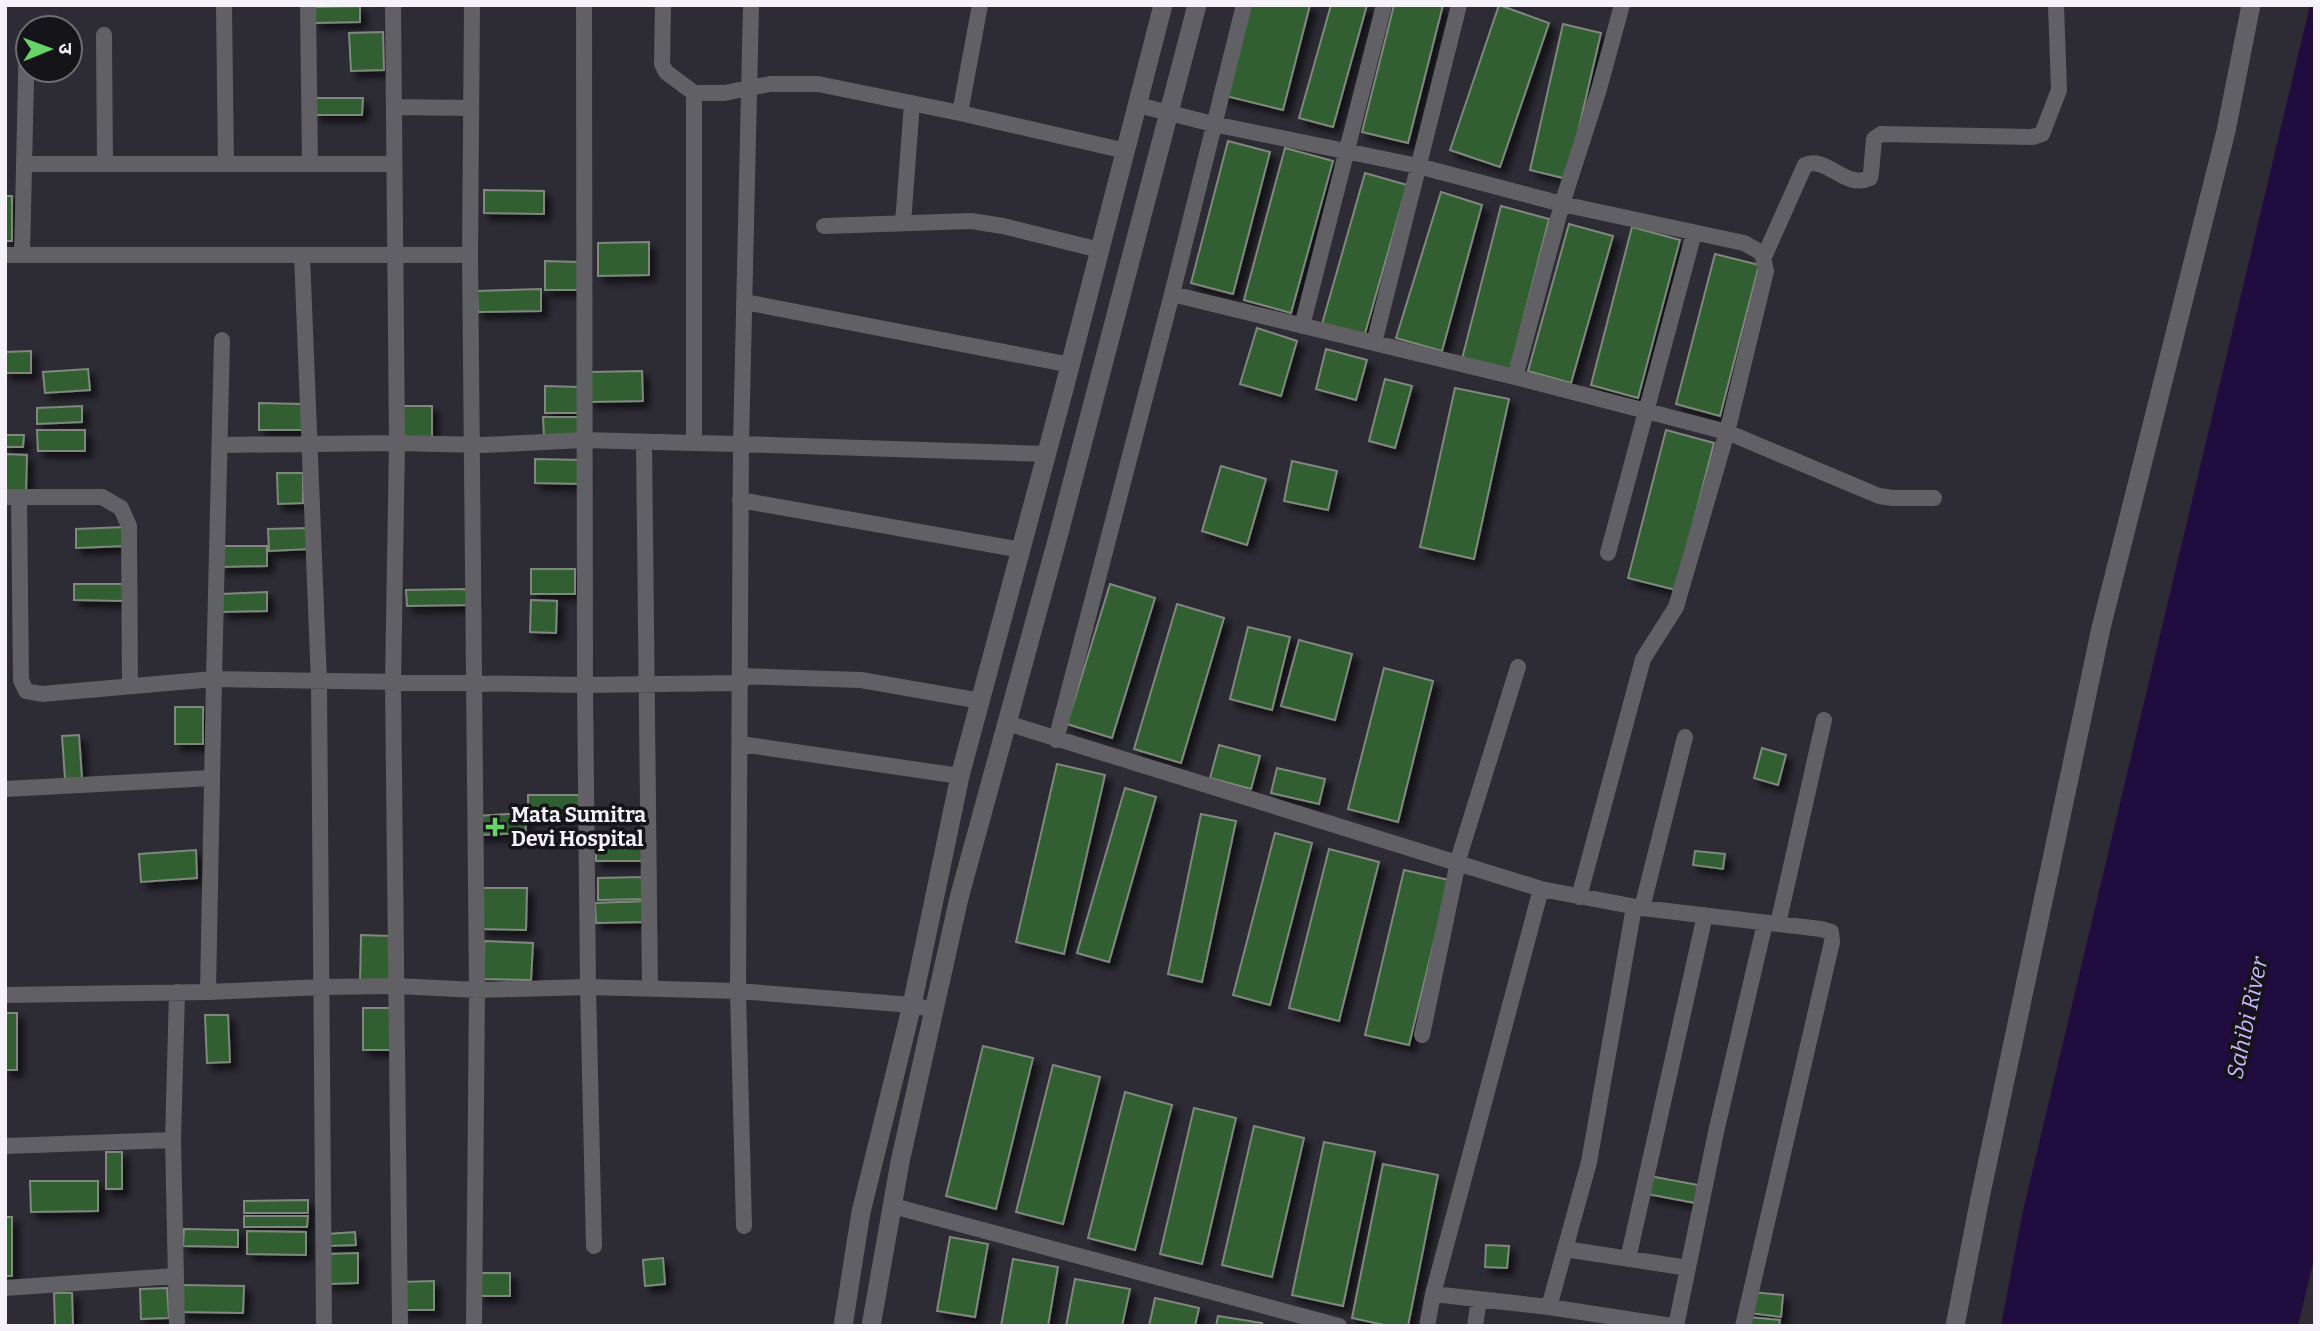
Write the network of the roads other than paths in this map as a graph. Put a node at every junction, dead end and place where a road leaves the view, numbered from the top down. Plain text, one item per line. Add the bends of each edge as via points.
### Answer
1 (224, 5) edge
2 (308, 5) edge
3 (393, 5) edge
4 (472, 5) edge
5 (584, 5) edge
6 (663, 5) edge
7 (751, 5) edge
8 (980, 5) edge
9 (1163, 5) edge
10 (1197, 5) edge
11 (1244, 5) edge
12 (1384, 5) edge
13 (1459, 5) edge
14 (1622, 5) edge
15 (2056, 5) edge
16 (2250, 5) edge
17 (104, 35) dead end
18 (26, 84) edge
19 (748, 87) junction
20 (694, 93) junction
21 (912, 103) junction
22 (1138, 105) junction
23 (394, 107) junction
24 (471, 108) junction
25 (960, 113) junction
26 (1168, 114) junction
27 (1213, 124) junction
28 (1126, 151) junction
29 (1346, 151) junction
30 (24, 164) junction
31 (105, 164) junction
32 (226, 164) junction
33 (310, 164) junction
34 (394, 164) junction
35 (1418, 166) junction
36 (1562, 204) junction
37 (903, 223) junction
38 (824, 226) dead end
39 (1693, 233) junction
40 (1100, 250) junction
41 (14, 255) edge
42 (302, 255) junction
43 (395, 255) junction
44 (470, 255) junction
45 (1764, 257) junction
46 (1172, 294) junction
47 (745, 302) junction
48 (1302, 326) junction
49 (222, 340) dead end
50 (1374, 343) junction
51 (1071, 365) junction
52 (1515, 377) junction
53 (1645, 411) junction
54 (1727, 432) junction
55 (584, 440) junction
56 (644, 442) junction
57 (397, 443) junction
58 (694, 443) junction
59 (309, 444) junction
60 (472, 444) junction
61 (741, 444) junction
62 (221, 445) junction
63 (1047, 454) junction
64 (12, 497) edge
65 (1934, 498) dead end
66 (740, 500) junction
67 (1021, 550) junction
68 (1608, 553) dead end
69 (12, 580) edge
70 (1518, 667) dead end
71 (214, 679) junction
72 (741, 679) junction
73 (393, 682) junction
74 (318, 683) junction
75 (473, 683) junction
76 (648, 684) junction
77 (130, 685) junction
78 (585, 685) junction
79 (981, 701) junction
80 (1824, 720) dead end
81 (1007, 723) junction
82 (1685, 737) dead end
83 (1056, 740) junction
84 (741, 744) junction
85 (960, 776) junction
86 (212, 778) junction
87 (5, 789) edge
88 (1458, 864) junction
89 (1541, 889) junction
90 (1579, 897) junction
91 (1638, 907) junction
92 (1706, 915) junction
93 (1771, 923) junction
94 (397, 986) junction
95 (322, 987) junction
96 (588, 987) junction
97 (650, 989) junction
98 (477, 990) junction
99 (738, 991) junction
100 (177, 992) junction
101 (208, 992) junction
102 (5, 995) edge
103 (912, 1005) junction
104 (934, 1010) junction
105 (1422, 1035) dead end
106 (173, 1140) junction
107 (5, 1146) edge
108 (892, 1206) junction
109 (744, 1226) dead end
110 (594, 1246) dead end
111 (1565, 1249) junction
112 (1628, 1259) junction
113 (1688, 1268) junction
114 (176, 1276) junction
115 (5, 1289) edge
116 (1433, 1294) junction
117 (1479, 1300) junction
118 (1549, 1307) junction
119 (177, 1326) edge
120 (324, 1326) edge
121 (400, 1326) edge
122 (474, 1326) edge
123 (843, 1326) edge
124 (871, 1326) edge
125 (1339, 1326) edge
126 (1427, 1326) edge
127 (1475, 1326) edge
128 (1674, 1326) edge
129 (1743, 1326) edge
130 (1955, 1326) edge

1 - 32 street
2 - 33 street
3 - 23 street
4 - 24 street
5 - 55 street
6 - 20 street via 662,64
7 - 19 street
8 - 25 street
9 - 22 street
10 - 26 street
11 - 27 street
12 - 29 street
13 - 35 street
14 - 36 street
15 - 45 street via 2059,90 2042,134 1881,134 1874,139 1871,176 1864,180 1850,180 1821,164 1805,165
16 - 130 street via 2226,131 2101,628
17 - 31 street
18 - 30 street
19 - 20 street
19 - 21 street via 818,84
19 - 47 street
20 - 58 street
21 - 25 street
21 - 37 street
22 - 26 street
22 - 28 street
23 - 24 street
23 - 34 street
24 - 44 street
25 - 28 street
26 - 27 street
26 - 81 street
27 - 29 street
27 - 46 street
28 - 40 street
29 - 35 street
29 - 48 street
30 - 31 street
30 - 41 street
31 - 32 street
32 - 33 street
33 - 34 street
34 - 43 street
35 - 36 street
35 - 50 street
36 - 39 street
36 - 52 street
37 - 38 street
37 - 40 street via 989,223
39 - 45 street via 1744,243
39 - 53 street
40 - 51 street
41 - 42 street
42 - 43 street
42 - 59 street
43 - 44 street
43 - 57 street
44 - 60 street
45 - 54 street via 1766,271
46 - 48 street
46 - 83 street
47 - 51 street
47 - 61 street
48 - 50 street
49 - 62 street
50 - 52 street
51 - 63 street
52 - 53 street
53 - 54 street
53 - 68 street
54 - 65 street via 1879,496
54 - 90 street via 1676,607 1643,659
55 - 56 street
55 - 60 street
55 - 78 street
56 - 58 street
56 - 76 street
57 - 59 street
57 - 60 street
57 - 73 street
58 - 61 street
59 - 62 street
59 - 74 street
60 - 75 street
61 - 63 street
61 - 66 street
62 - 71 street
63 - 67 street
64 - 69 street
64 - 77 street via 102,497 124,513 129,526
66 - 67 street
66 - 72 street
67 - 79 street
69 - 77 street via 23,689 41,694
70 - 88 street
71 - 74 street
71 - 77 street
71 - 86 street
72 - 76 street
72 - 79 street via 861,680
72 - 84 street
73 - 74 street
73 - 75 street
73 - 94 street
74 - 95 street
75 - 78 street
75 - 98 street
76 - 78 street
76 - 97 street
78 - 96 street
79 - 85 street
80 - 93 street
81 - 83 street
81 - 104 street
82 - 91 street
83 - 88 street
84 - 85 street
84 - 99 street
85 - 103 street
86 - 87 street
86 - 101 street
88 - 89 street
88 - 105 street
89 - 90 street
89 - 116 street
90 - 91 street
91 - 92 street
91 - 111 street via 1589,1162
92 - 93 street
92 - 112 street
93 - 113 street via 1716,1132
93 - 129 street via 1828,930 1832,942
94 - 95 street
94 - 98 street
94 - 121 street
95 - 101 street
95 - 120 street
96 - 97 street
96 - 98 street
96 - 110 street
97 - 99 street
98 - 122 street
99 - 103 street
99 - 109 street
100 - 101 street
100 - 102 street
100 - 106 street
103 - 104 street
103 - 123 street via 861,1212
104 - 108 street
106 - 107 street
106 - 114 street
108 - 124 street
108 - 125 street
111 - 112 street
111 - 118 street
112 - 113 street
113 - 128 street
114 - 115 street
114 - 119 street
116 - 117 street
116 - 126 street
117 - 118 street
117 - 127 street
118 - 128 street

